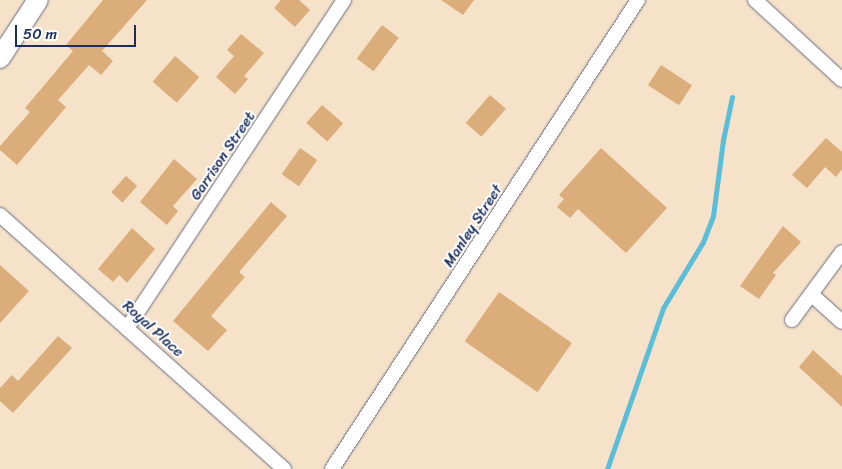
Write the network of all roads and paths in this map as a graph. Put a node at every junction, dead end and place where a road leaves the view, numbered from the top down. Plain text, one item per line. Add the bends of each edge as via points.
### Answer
1 (38, 0) edge
2 (344, 0) edge
3 (638, 0) edge
4 (755, 0) edge
5 (0, 58) edge
6 (842, 80) edge
7 (0, 215) edge
8 (842, 252) edge
9 (812, 295) junction
10 (792, 320) dead end
11 (842, 322) edge
12 (127, 328) junction
13 (284, 469) edge
14 (332, 469) edge

1 - 5 main road
2 - 12 street, Garrison Street
3 - 14 street, Manley Street
4 - 6 street
7 - 12 street, Royal Place
8 - 9 street
9 - 10 street
9 - 11 street
12 - 13 street, Royal Place

